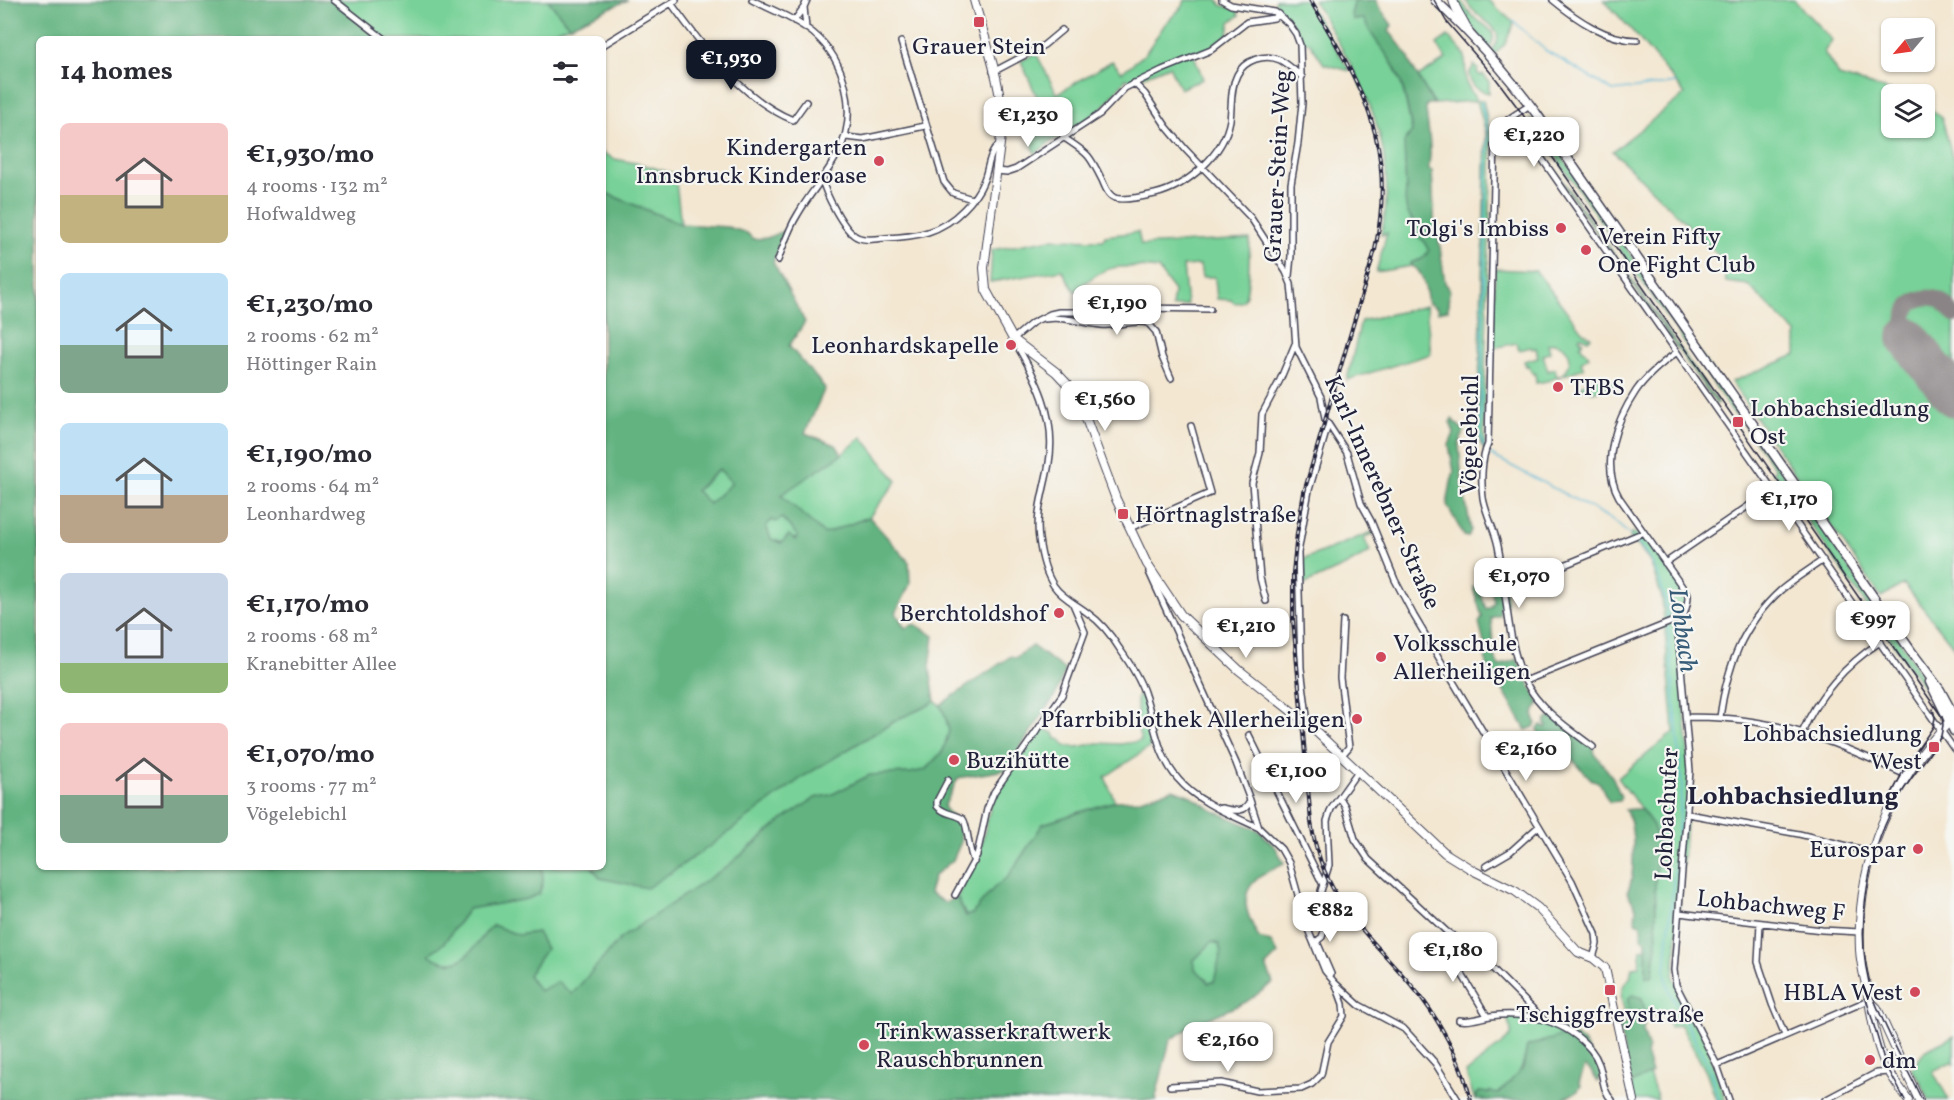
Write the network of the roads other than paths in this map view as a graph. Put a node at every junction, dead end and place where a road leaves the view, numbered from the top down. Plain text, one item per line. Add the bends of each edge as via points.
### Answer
1 (334, 0) edge
2 (752, 0) edge
3 (807, 0) edge
4 (974, 0) edge
5 (1222, 0) edge
6 (1435, 0) edge
7 (1453, 0) edge
8 (1553, 0) edge
9 (673, 1) edge
10 (804, 7) junction
11 (1279, 14) junction
12 (794, 21) junction
13 (806, 28) junction
14 (1062, 30) dead end
15 (1468, 33) junction
16 (380, 36) edge
17 (1637, 40) dead end
18 (900, 42) dead end
19 (606, 43) edge
20 (993, 72) junction
21 (1302, 77) junction
22 (1134, 83) junction
23 (806, 102) dead end
24 (1530, 105) junction
25 (926, 126) junction
26 (846, 137) junction
27 (1063, 137) junction
28 (999, 145) junction
29 (1494, 146) junction
30 (1201, 167) junction
31 (996, 171) junction
32 (822, 178) junction
33 (972, 199) junction
34 (778, 260) dead end
35 (1289, 278) junction
36 (1210, 309) dead end
37 (1038, 320) junction
38 (1013, 339) junction
39 (1294, 344) junction
40 (1677, 352) junction
41 (1171, 378) dead end
42 (1328, 425) junction
43 (1191, 426) dead end
44 (1773, 489) junction
45 (1130, 528) junction
46 (1640, 534) junction
47 (1823, 560) junction
48 (1665, 563) junction
49 (1147, 564) junction
50 (1528, 580) dead end
51 (1266, 601) dead end
52 (1073, 604) junction
53 (1681, 618) junction
54 (1343, 621) dead end
55 (1880, 642) junction
56 (1525, 681) junction
57 (1686, 717) junction
58 (1720, 717) junction
59 (1953, 718) edge
60 (1308, 724) junction
61 (1941, 730) junction
62 (1954, 731) edge
63 (1802, 733) junction
64 (1249, 735) dead end
65 (1593, 747) dead end
66 (1954, 749) edge
67 (1342, 755) junction
68 (1358, 771) junction
69 (1906, 775) junction
70 (948, 780) dead end
71 (1340, 798) junction
72 (1250, 800) junction
73 (1213, 806) junction
74 (1688, 814) junction
75 (1539, 826) junction
76 (1259, 828) junction
77 (1872, 852) junction
78 (974, 862) junction
79 (1486, 866) dead end
80 (1323, 885) junction
81 (956, 895) dead end
82 (1304, 912) junction
83 (1679, 913) junction
84 (1760, 922) junction
85 (1860, 932) junction
86 (1450, 933) junction
87 (1317, 941) junction
88 (1593, 957) junction
89 (1335, 983) junction
90 (1869, 1000) junction
91 (1487, 1016) junction
92 (1543, 1019) junction
93 (1459, 1020) dead end
94 (1785, 1035) junction
95 (1901, 1059) junction
96 (1717, 1065) junction
97 (1888, 1066) junction
98 (1876, 1073) junction
99 (1170, 1086) dead end
100 (1458, 1100) edge
101 (1612, 1100) edge
102 (1634, 1100) edge
103 (1729, 1100) edge
104 (1825, 1100) edge
105 (1908, 1100) edge
106 (1919, 1100) edge

1 - 16 street
2 - 12 street
3 - 10 street
4 - 20 street
5 - 11 street
6 - 15 main road
7 - 15 street
8 - 17 street via 1613,37
9 - 19 street
9 - 23 street via 717,63 777,114 792,120
10 - 12 street
10 - 13 street
11 - 21 street, Grauer-Stein-Weg via 1299,40
11 - 22 street via 1247,22 1211,50
12 - 13 street
13 - 26 street via 828,48 838,65 848,103
14 - 20 street via 1044,45
15 - 24 main road
18 - 25 street
20 - 28 street via 1001,106
21 - 30 street via 1274,58 1255,59 1242,67 1233,87 1229,123 1216,150
21 - 35 street, Grauer-Stein-Weg via 1291,184
22 - 27 street via 1100,114
22 - 30 street, Karl-Innerebner-Straße
24 - 29 street, Vögelebichl via 1499,127
24 - 59 main road via 1940,690
25 - 26 street via 863,139
25 - 33 street via 948,189
26 - 32 street
27 - 30 street via 1087,152 1108,193 1117,199 1165,191 1189,180
27 - 31 street via 1016,169
28 - 31 street
28 - 33 street via 993,150 983,182
29 - 40 street via 1528,148 1540,156
29 - 56 street, Vögelebichl via 1488,444 1483,500 1498,544 1517,659
30 - 35 street, Karl-Innerebner-Straße via 1251,218
31 - 38 street via 984,280
32 - 33 street via 845,225 862,239 914,237 929,232 953,219
32 - 34 street via 790,229
35 - 39 street, Karl-Innerebner-Straße
36 - 37 street via 1059,312
37 - 38 street
37 - 41 street via 1077,320 1102,326 1148,323 1156,332
38 - 45 street via 1071,388 1083,408
38 - 52 street via 1039,386 1050,434 1049,464 1039,513 1042,555 1053,584
39 - 42 street, Karl-Innerebner-Straße via 1321,397
39 - 51 street via 1262,414 1260,453 1251,483 1260,578
40 - 44 street
40 - 46 street, Lohbachufer via 1636,390 1621,418 1611,453 1614,489
42 - 60 street via 1309,490 1298,553 1301,669
42 - 75 street, Karl-Innerebner-Straße via 1345,449 1361,502 1414,616
43 - 45 street via 1210,493
44 - 47 street
44 - 48 street
45 - 49 street
46 - 48 street, Lohbachufer
46 - 50 street
47 - 55 street
47 - 58 street via 1779,592 1743,637 1724,687
48 - 53 street, Lohbachufer via 1688,595 1689,603
49 - 60 street via 1189,622 1239,670
49 - 72 street
52 - 73 street via 1104,627 1134,672 1171,770
52 - 78 street via 1085,632 1066,686 994,792
53 - 56 street
53 - 57 street, Lohbachufer via 1678,632
54 - 67 street via 1340,678 1349,747
55 - 61 street
55 - 63 street via 1836,679
56 - 65 street, Vögelebichl via 1553,717
57 - 58 street
57 - 74 street, Lohbachufer
58 - 63 street
59 - 61 street
59 - 62 main road
60 - 67 street
61 - 66 street
61 - 69 street
63 - 69 street
64 - 80 street
67 - 68 street
68 - 71 street
68 - 88 street via 1445,853 1515,891 1538,908 1578,952
69 - 77 street via 1884,816
70 - 78 street via 937,806 967,825
71 - 80 street via 1327,821 1329,865
71 - 86 street via 1354,839 1365,856
72 - 73 street via 1242,810
72 - 76 street
73 - 76 street
74 - 77 street
74 - 83 street, Lohbachufer
75 - 79 street via 1510,852
75 - 88 street, Karl-Innerebner-Straße via 1572,881 1596,934
76 - 82 street via 1290,863
77 - 85 street
78 - 81 street
80 - 87 street via 1324,931
82 - 87 street
82 - 89 street via 1325,970
83 - 84 street, Lohbachweg F
83 - 96 street, Lohbachufer via 1676,985
84 - 85 street, Lohbachweg F
84 - 94 street via 1758,962
85 - 90 street
86 - 91 street via 1462,976
86 - 92 street via 1473,949
87 - 89 street
88 - 102 street via 1605,968
89 - 99 street via 1344,1016 1328,1042 1321,1075 1312,1084 1301,1089 1257,1091 1221,1083
89 - 100 street via 1359,1005 1404,1029 1435,1063
90 - 94 street
90 - 95 street via 1877,1008
90 - 97 street via 1869,1012
91 - 92 street
91 - 93 street
92 - 101 street via 1567,1030 1593,1052 1603,1073 1604,1090
94 - 96 street
95 - 97 street via 1900,1068
95 - 97 street via 1888,1056
95 - 106 street
96 - 103 street, Lohbachufer
97 - 98 street
97 - 98 street
97 - 105 street
98 - 104 street

